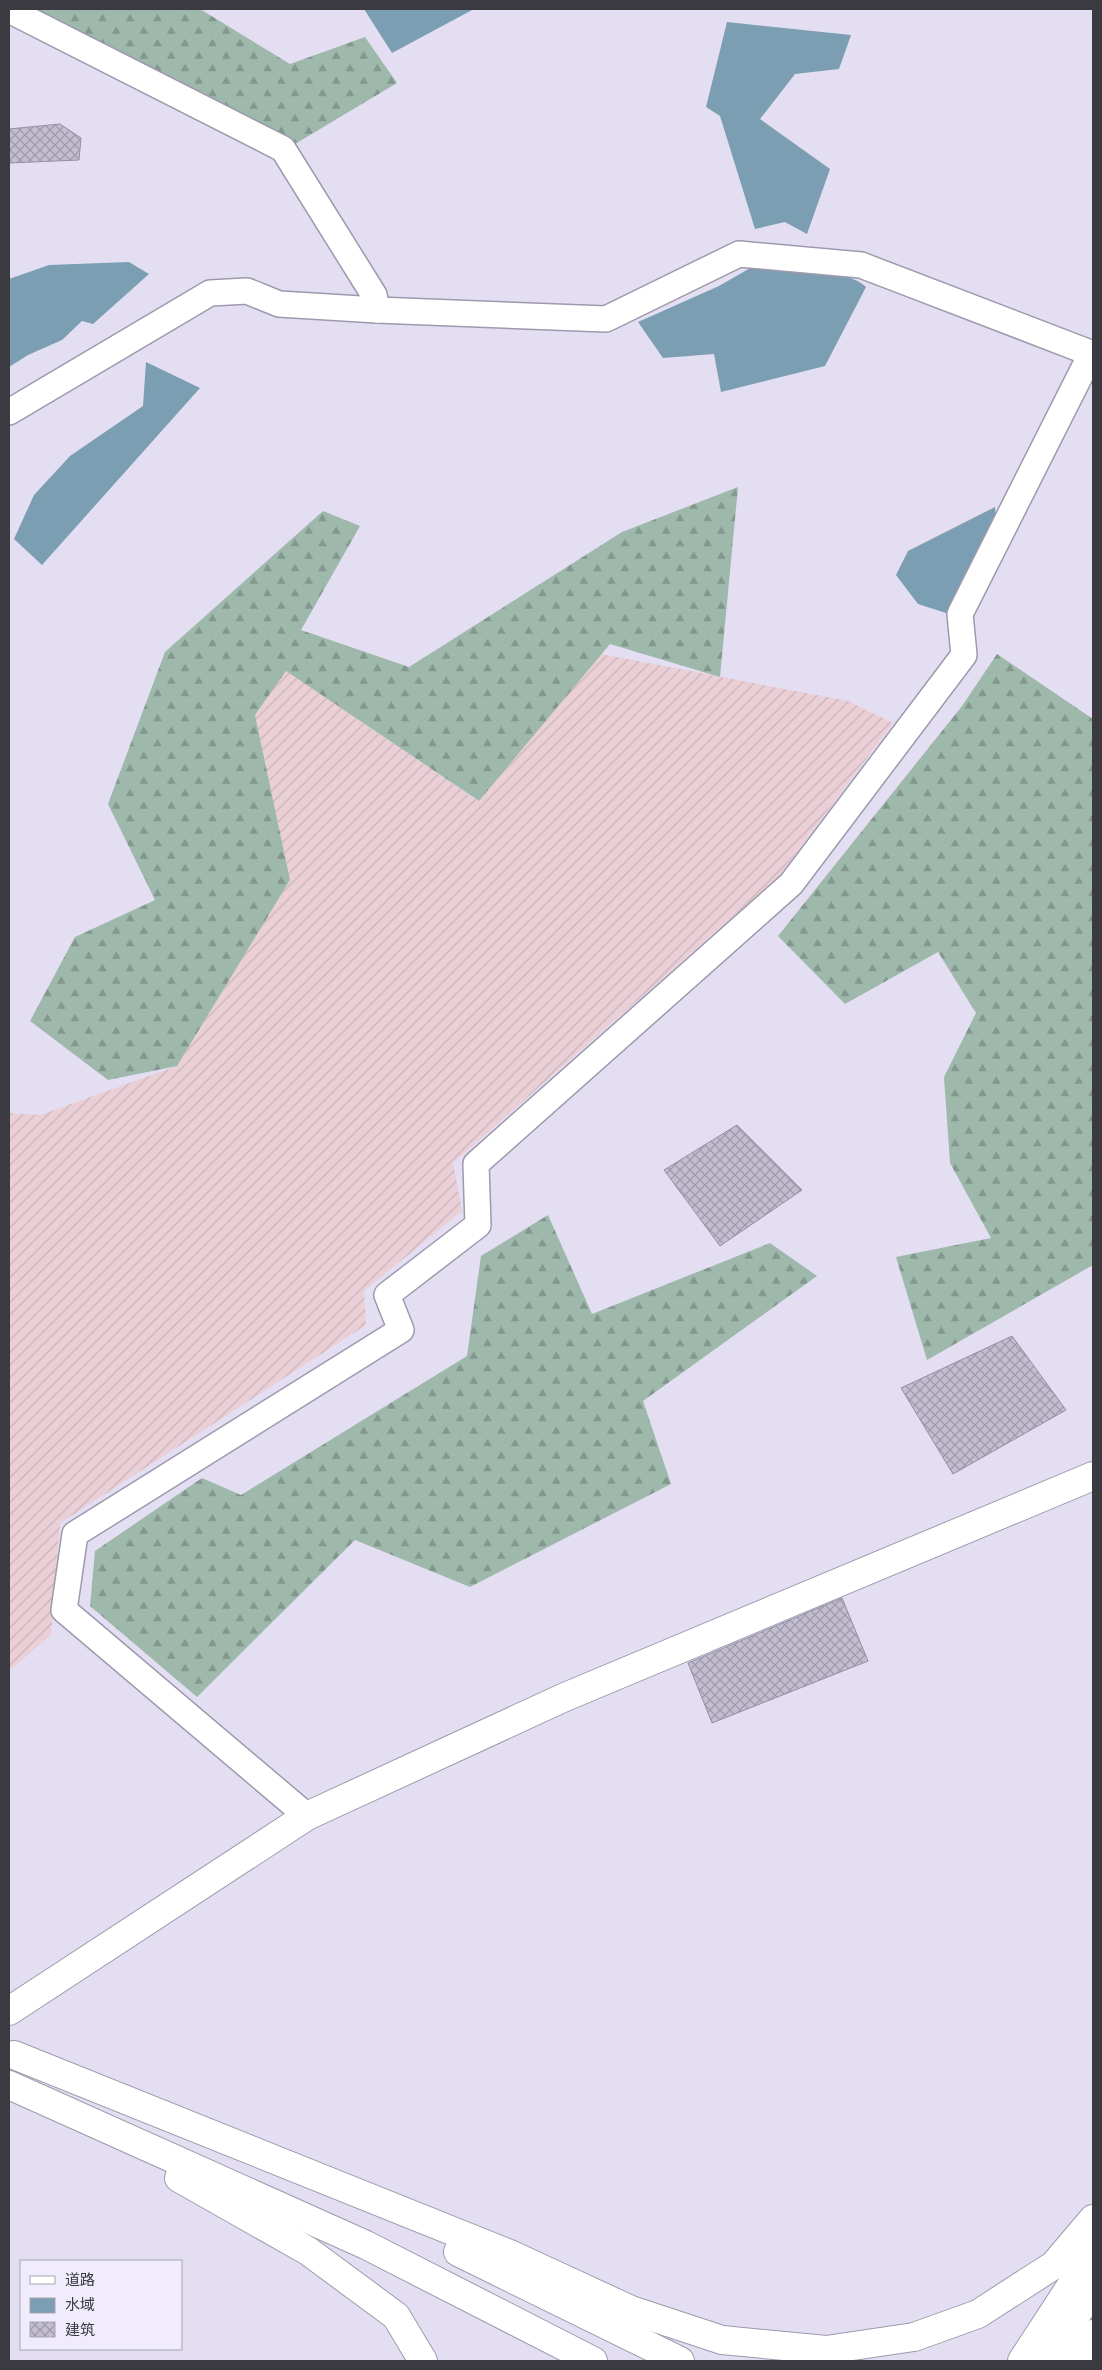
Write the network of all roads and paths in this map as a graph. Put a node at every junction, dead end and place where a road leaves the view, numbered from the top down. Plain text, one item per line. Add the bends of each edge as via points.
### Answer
1 (9, 10) edge
2 (377, 310) junction
3 (1092, 354) edge
4 (9, 412) edge
5 (1093, 1476) edge
6 (307, 1816) junction
7 (10, 2008) edge
8 (11, 2054) edge
9 (20, 2090) edge
10 (1093, 2219) edge
11 (1093, 2252) edge
12 (1093, 2289) edge
13 (1093, 2334) edge
14 (423, 2361) edge
15 (593, 2361) edge
16 (680, 2361) edge
17 (1022, 2361) edge
18 (1046, 2361) edge
19 (1076, 2361) edge

1 - 2 street via 283,149 374,295
2 - 3 street via 606,319 738,254 861,264
2 - 4 street via 279,304 247,291 210,293
3 - 6 street via 960,614 964,655 792,884 476,1164 478,1225 387,1295 401,1330 75,1534 64,1610
5 - 6 main road via 565,1698
6 - 7 main road
8 - 10 main road via 512,2256 631,2310 722,2340 826,2350 914,2336 978,2314 1054,2266
8 - 16 main road via 380,2213
9 - 14 main road via 308,2251 396,2316
9 - 15 main road via 366,2244
11 - 17 main road
12 - 18 main road
13 - 19 main road

